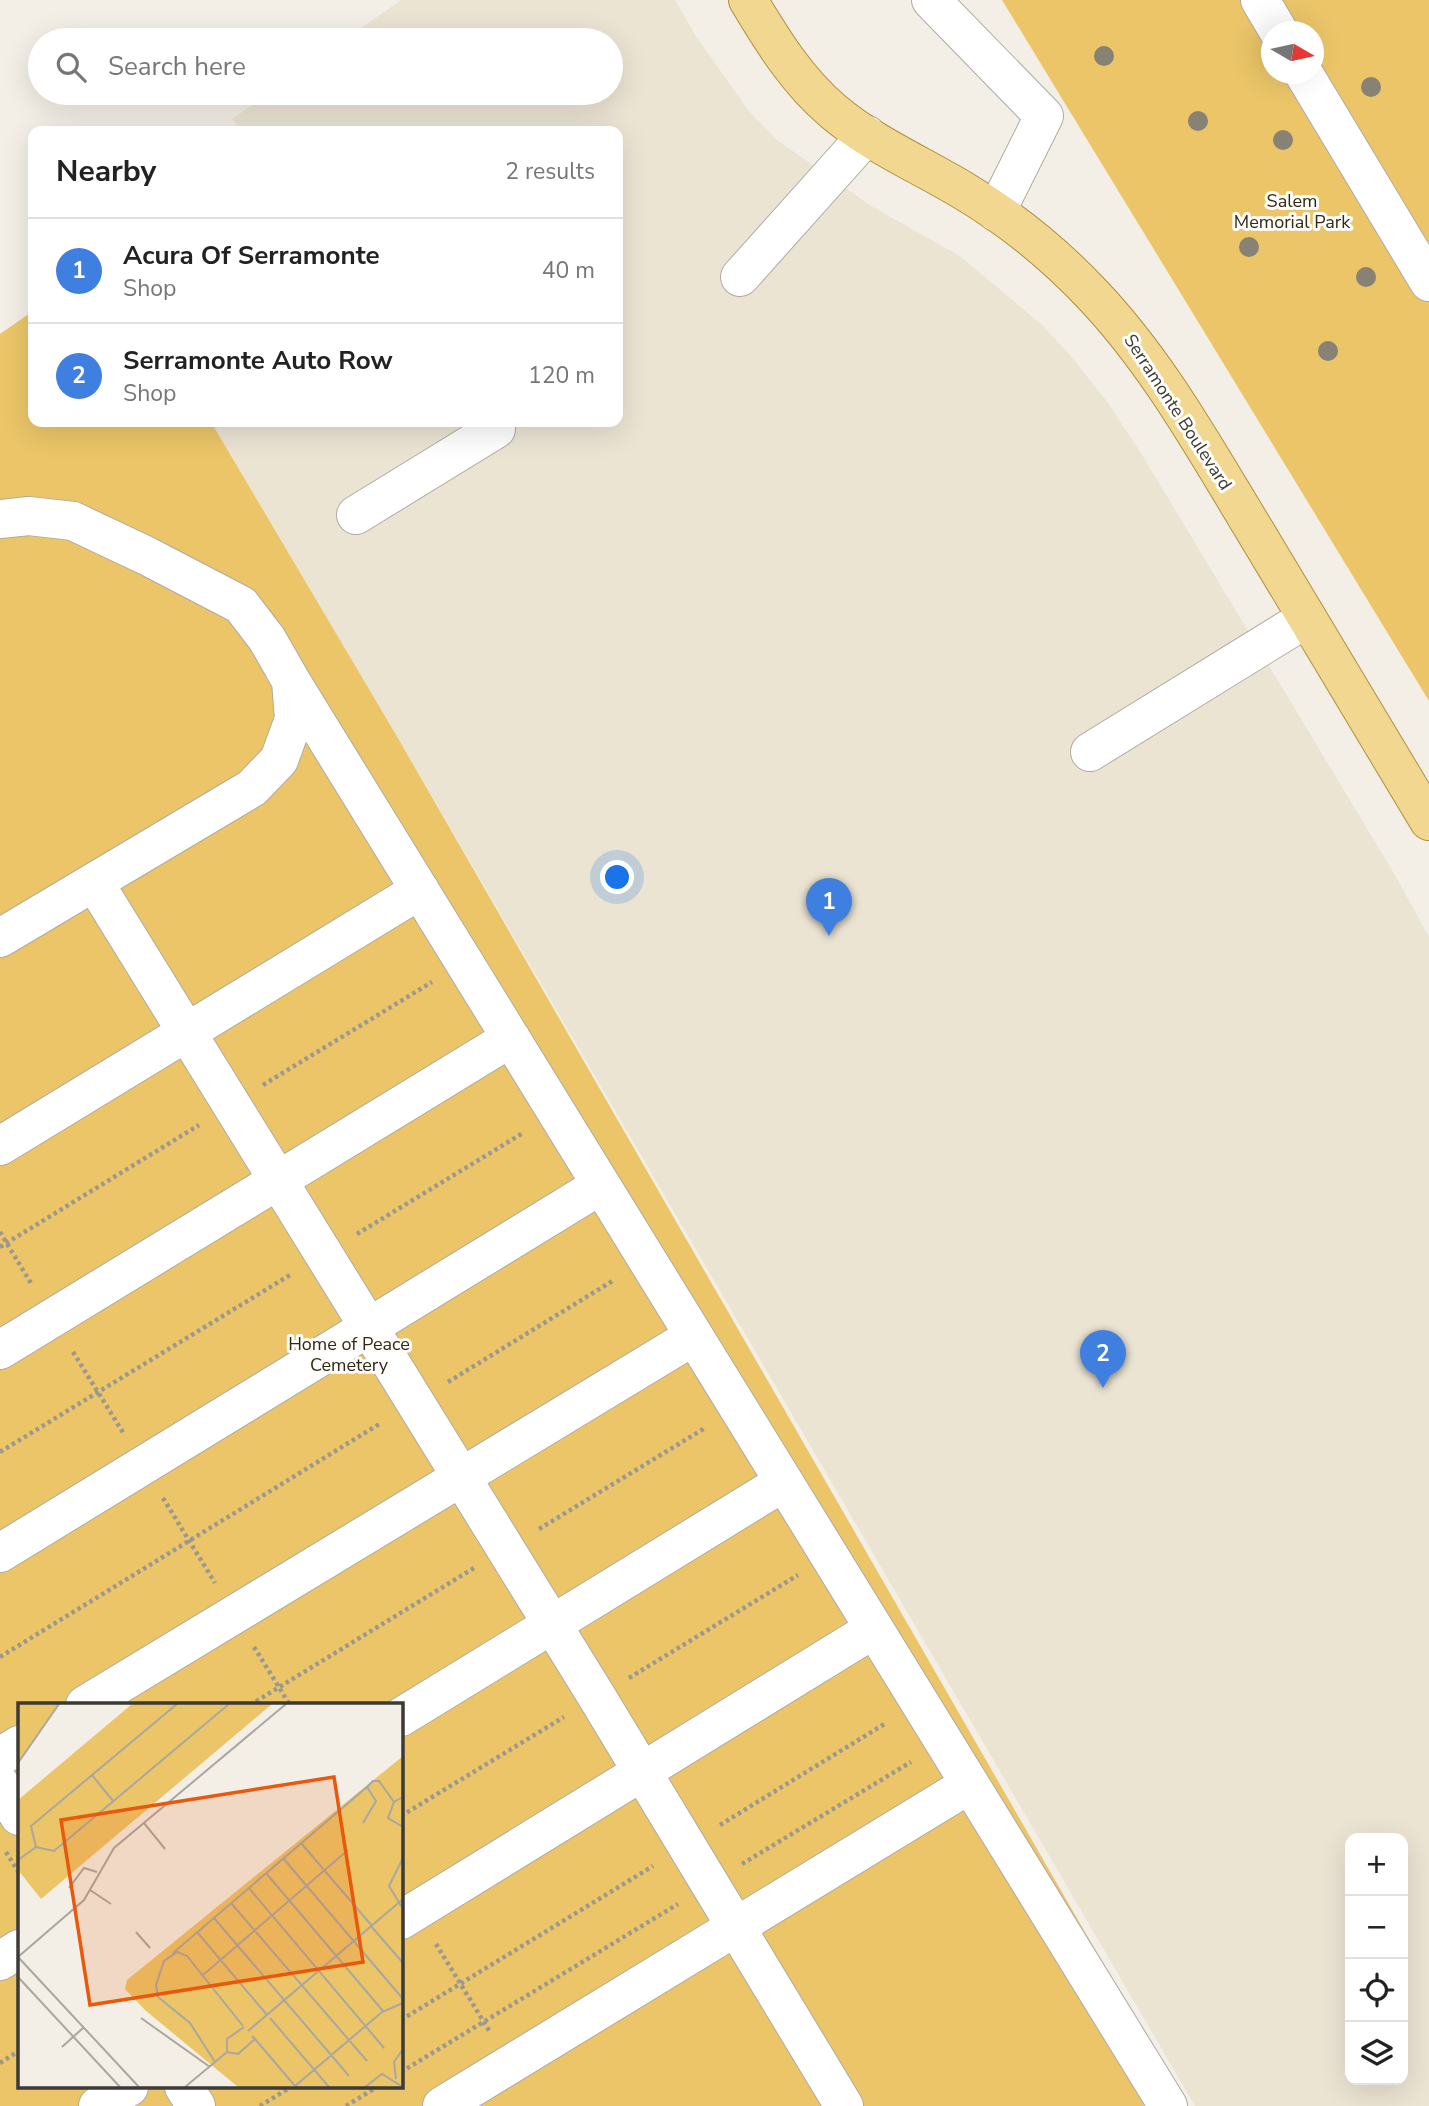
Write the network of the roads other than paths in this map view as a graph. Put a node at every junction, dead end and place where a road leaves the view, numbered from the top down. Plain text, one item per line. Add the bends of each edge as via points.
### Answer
1 (748, 0) edge
2 (931, 0) edge
3 (1260, 0) edge
4 (1272, 21) edge
5 (1310, 84) edge
6 (867, 135) junction
7 (996, 212) junction
8 (740, 276) dead end
9 (1429, 282) edge
10 (496, 429) dead end
11 (356, 515) dead end
12 (0, 519) edge
13 (1307, 618) junction
14 (291, 681) junction
15 (1090, 752) dead end
16 (1429, 821) edge
17 (94, 882) junction
18 (420, 890) junction
19 (0, 938) edge
20 (187, 1032) junction
21 (511, 1038) junction
22 (0, 1146) edge
23 (278, 1179) junction
24 (601, 1185) junction
25 (370, 1327) junction
26 (694, 1336) junction
27 (0, 1350) edge
28 (462, 1476) junction
29 (784, 1482) junction
30 (0, 1553) edge
31 (552, 1624) junction
32 (874, 1629) junction
33 (88, 1703) edge
34 (402, 1716) edge
35 (18, 1746) edge
36 (0, 1757) edge
37 (643, 1772) junction
38 (0, 1784) edge
39 (970, 1784) junction
40 (12, 1832) edge
41 (408, 1916) edge
42 (736, 1927) junction
43 (18, 1950) edge
44 (0, 1961) edge
45 (127, 2088) edge
46 (185, 2088) edge
47 (97, 2106) edge
48 (196, 2106) edge
49 (442, 2106) edge
50 (844, 2106) edge
51 (1168, 2106) edge

1 - 6 main road, Serramonte Boulevard via 802,81
2 - 7 lane via 1044,116
3 - 4 lane
5 - 9 lane
6 - 7 main road, Serramonte Boulevard
6 - 8 lane
7 - 13 main road, Serramonte Boulevard via 1070,271 1134,342
10 - 11 lane
12 - 14 lane via 29,516 73,521 241,605
13 - 15 lane
13 - 16 main road, Serramonte Boulevard
14 - 17 lane via 294,719 279,760 252,788
14 - 18 lane
17 - 19 lane
17 - 20 lane
18 - 20 lane
18 - 21 lane
20 - 22 lane
20 - 23 lane
21 - 23 lane
21 - 24 lane
23 - 25 lane
23 - 27 lane
24 - 25 lane
24 - 26 lane
25 - 28 lane
25 - 30 lane
26 - 28 lane
26 - 29 lane
28 - 31 lane
28 - 33 lane
29 - 31 lane
29 - 32 lane
31 - 34 lane
31 - 37 lane
32 - 37 lane
32 - 39 lane
35 - 36 lane
37 - 41 lane
37 - 42 lane
38 - 40 lane
39 - 42 lane
39 - 51 lane
42 - 49 lane
42 - 50 lane
43 - 44 lane
45 - 47 lane
46 - 48 lane

